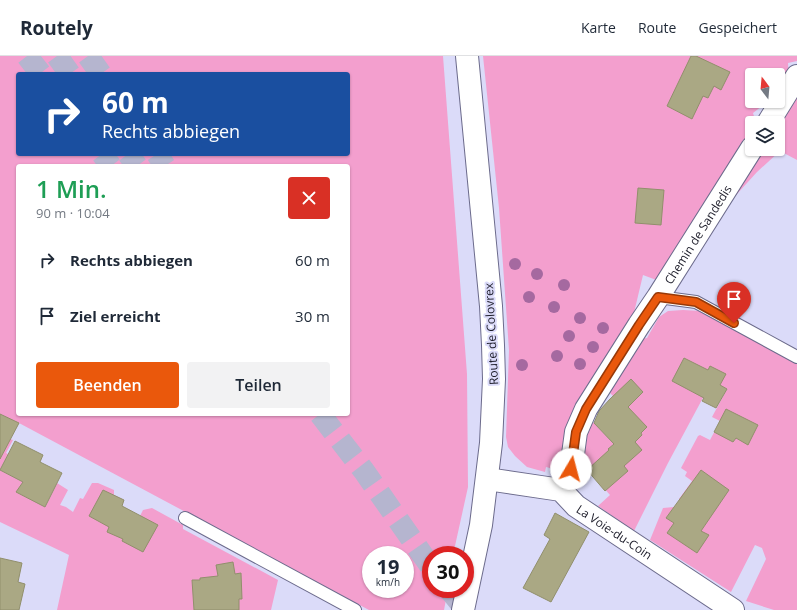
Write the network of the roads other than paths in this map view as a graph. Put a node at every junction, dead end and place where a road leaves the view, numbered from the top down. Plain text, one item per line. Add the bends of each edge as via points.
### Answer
1 (467, 56) edge
2 (797, 76) edge
3 (772, 116) edge
4 (747, 156) edge
5 (658, 297) junction
6 (797, 357) edge
7 (487, 479) junction
8 (561, 490) junction
9 (185, 518) dead end
10 (355, 610) edge
11 (463, 610) edge
12 (733, 610) edge

1 - 7 street, Route de Colovrex via 493,345 493,414
2 - 3 street
4 - 5 street, Chemin de Sandedis
5 - 6 lane via 696,302
5 - 8 street, Chemin de Sandedis via 586,409 576,432 571,469
7 - 8 street
7 - 11 street, Route de Colovrex via 482,525
8 - 12 street, La Voie-du-Coin via 576,506
9 - 10 lane

